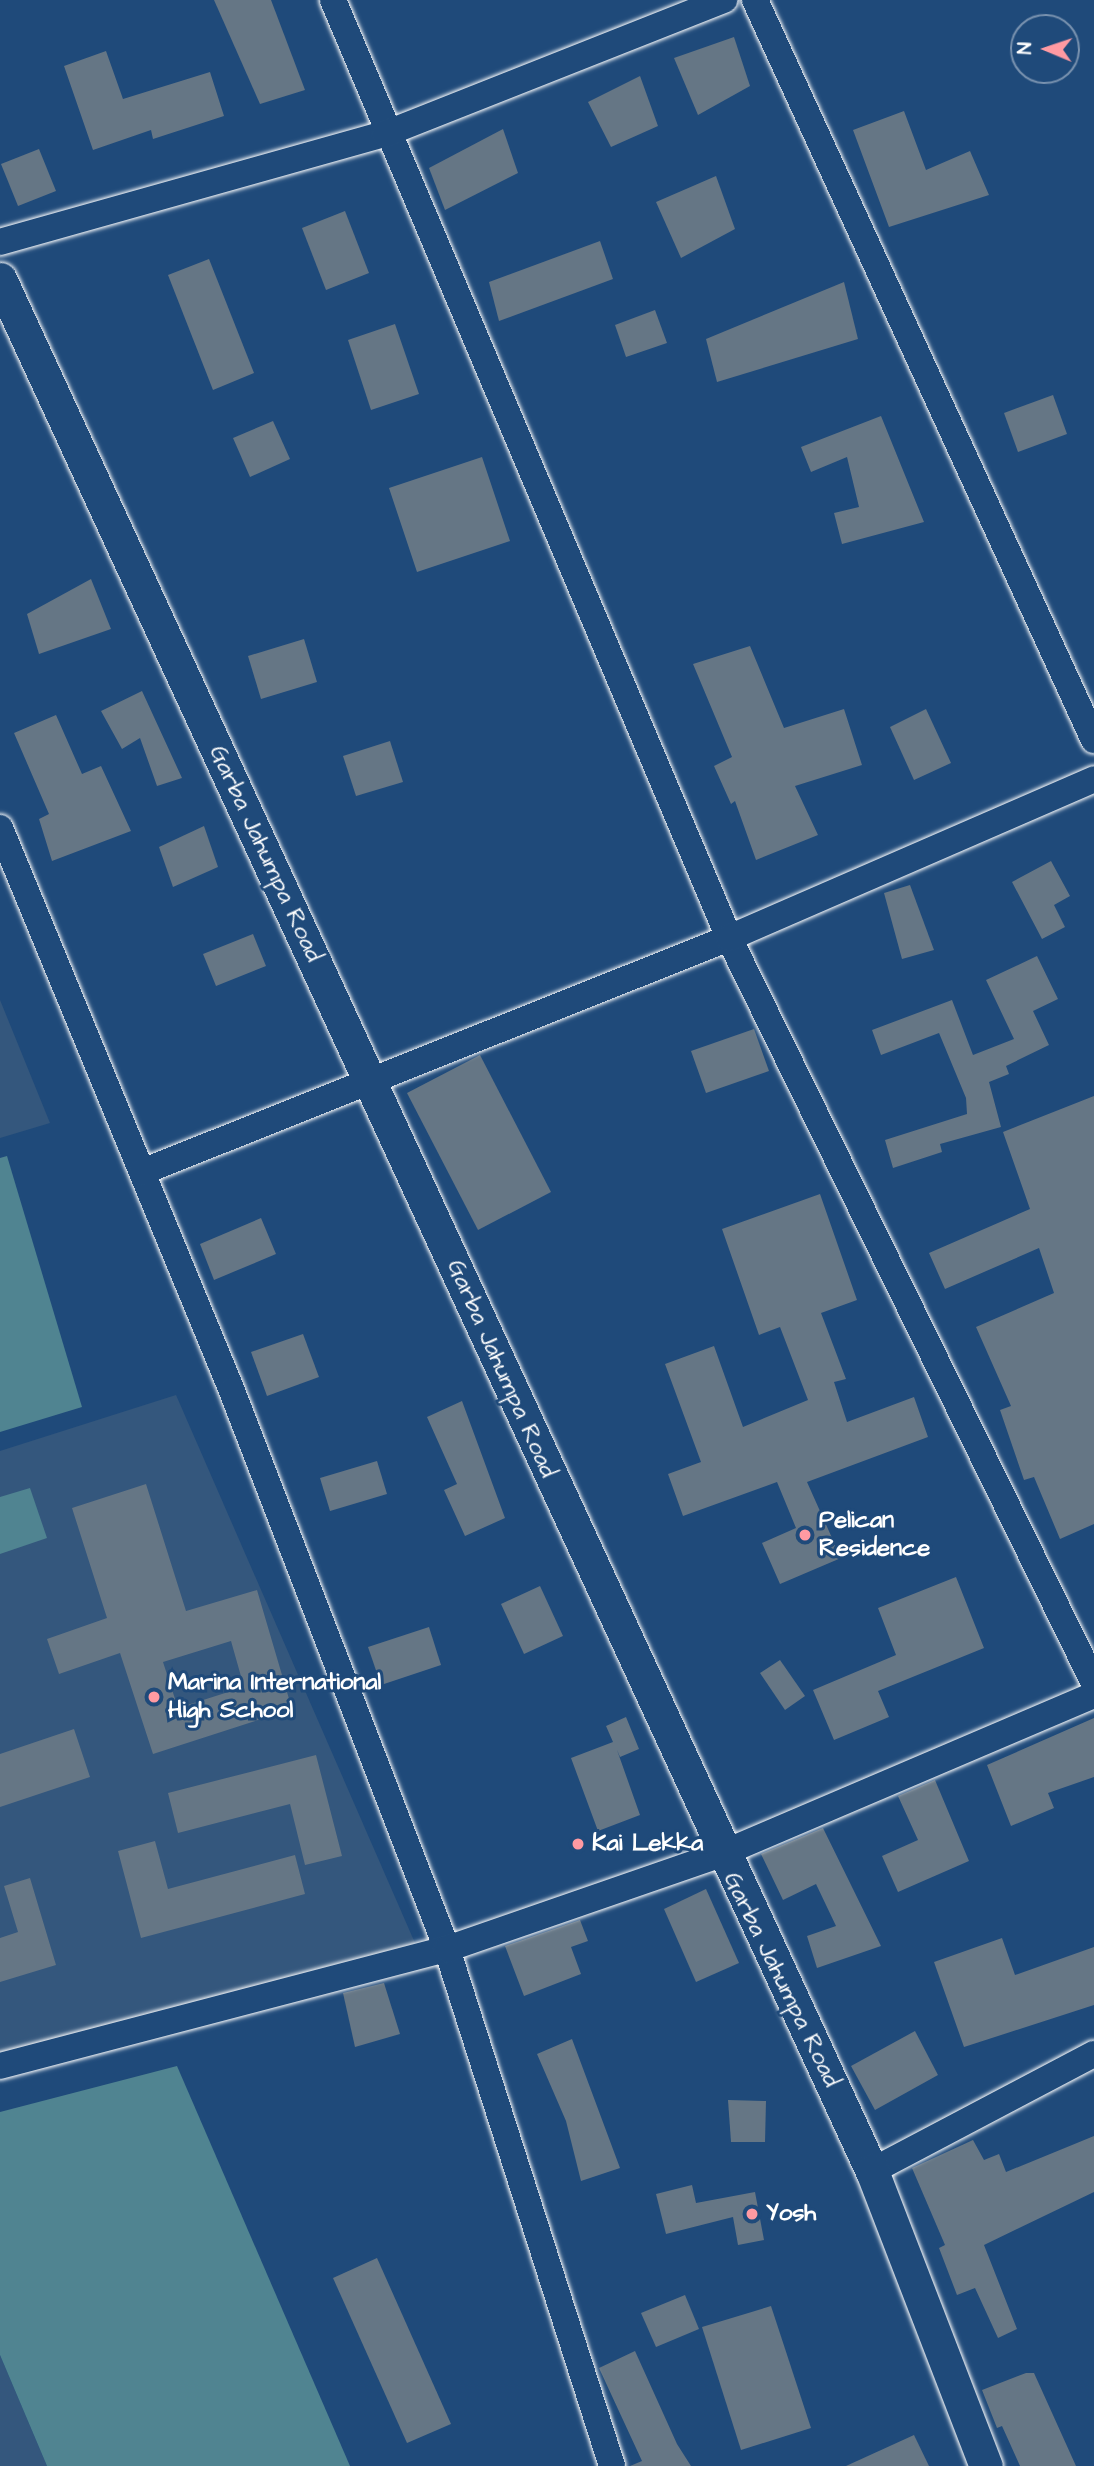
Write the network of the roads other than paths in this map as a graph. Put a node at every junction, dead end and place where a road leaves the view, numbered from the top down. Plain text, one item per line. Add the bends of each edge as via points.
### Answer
1 (333, 0) edge
2 (724, 0) edge
3 (755, 0) edge
4 (385, 134) junction
5 (0, 242) edge
6 (0, 279) edge
7 (1094, 740) edge
8 (1094, 779) edge
9 (0, 828) edge
10 (729, 938) junction
11 (370, 1081) junction
12 (142, 1172) junction
13 (1094, 1683) edge
14 (1094, 1695) edge
15 (721, 1854) junction
16 (447, 1949) junction
17 (1094, 2054) edge
18 (0, 2066) edge
19 (872, 2171) junction
20 (603, 2463) edge
21 (986, 2466) edge

1 - 4 street
2 - 4 street
3 - 7 street
4 - 5 street
4 - 10 street
6 - 11 street, Garba Jahumpa Road
8 - 10 street
9 - 12 street
10 - 11 street
10 - 13 street
11 - 12 street
11 - 15 street, Garba Jahumpa Road
12 - 16 street
14 - 15 street
15 - 16 street
15 - 19 street, Garba Jahumpa Road
16 - 18 street
16 - 20 street
17 - 19 street
19 - 21 street, Garba Jahumpa Road

